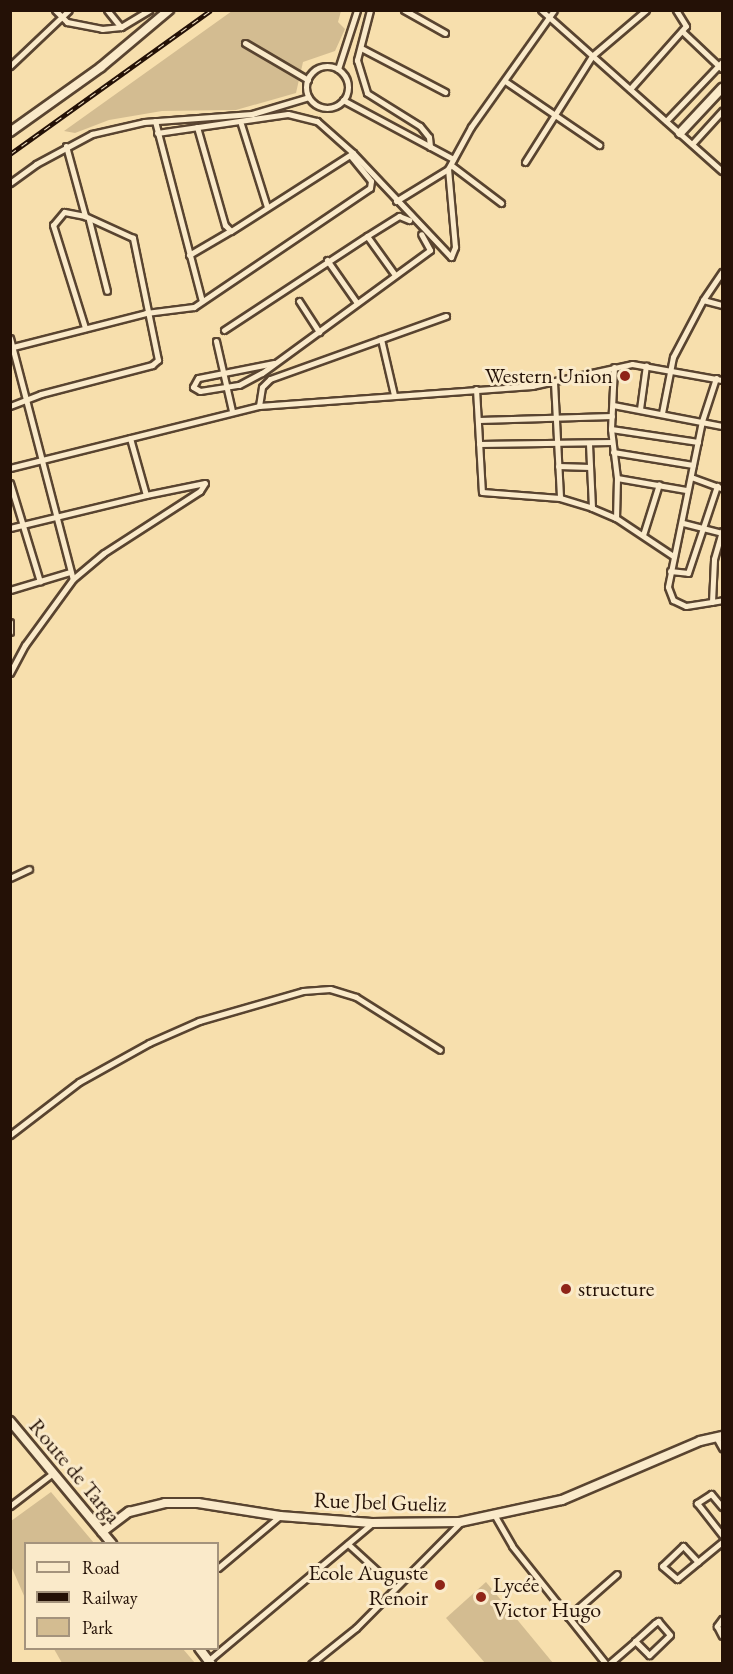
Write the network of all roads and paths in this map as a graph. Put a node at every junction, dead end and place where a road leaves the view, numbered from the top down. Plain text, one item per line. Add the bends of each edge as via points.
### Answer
1 (55, 10) edge
2 (69, 10) edge
3 (107, 10) edge
4 (149, 10) edge
5 (169, 10) edge
6 (357, 10) edge
7 (370, 10) edge
8 (404, 10) edge
9 (541, 10) edge
10 (554, 10) edge
11 (646, 10) edge
12 (676, 10) edge
13 (548, 16) junction
14 (59, 18) junction
15 (121, 27) junction
16 (682, 31) junction
17 (445, 33) dead end
18 (245, 43) dead end
19 (361, 48) junction
20 (592, 56) junction
21 (10, 66) edge
22 (721, 66) edge
23 (338, 69) junction
24 (308, 80) junction
25 (505, 81) junction
26 (723, 88) edge
27 (630, 89) junction
28 (445, 92) dead end
29 (309, 96) junction
30 (343, 100) junction
31 (723, 111) edge
32 (396, 113) junction
33 (553, 114) junction
34 (155, 121) junction
35 (666, 121) junction
36 (241, 124) junction
37 (390, 125) junction
38 (197, 127) junction
39 (10, 132) edge
40 (157, 132) junction
41 (680, 133) junction
42 (692, 144) junction
43 (599, 145) dead end
44 (66, 147) junction
45 (430, 147) junction
46 (352, 154) junction
47 (525, 162) dead end
48 (450, 165) junction
49 (723, 171) edge
50 (10, 183) edge
51 (396, 201) junction
52 (501, 203) dead end
53 (267, 207) junction
54 (87, 218) junction
55 (230, 231) junction
56 (367, 236) junction
57 (189, 255) junction
58 (327, 260) junction
59 (723, 272) edge
60 (394, 275) junction
61 (106, 291) dead end
62 (703, 300) junction
63 (202, 301) junction
64 (299, 301) dead end
65 (357, 303) junction
66 (723, 305) edge
67 (146, 313) junction
68 (446, 316) dead end
69 (85, 328) junction
70 (224, 330) dead end
71 (319, 332) junction
72 (10, 338) edge
73 (381, 339) junction
74 (216, 341) dead end
75 (13, 347) junction
76 (274, 363) junction
77 (646, 365) junction
78 (614, 367) junction
79 (669, 369) junction
80 (222, 371) junction
81 (719, 379) edge
82 (554, 382) junction
83 (226, 386) junction
84 (476, 389) junction
85 (394, 395) junction
86 (26, 401) junction
87 (613, 405) junction
88 (10, 406) edge
89 (259, 406) junction
90 (640, 409) junction
91 (232, 411) junction
92 (662, 413) junction
93 (612, 416) junction
94 (558, 418) junction
95 (478, 420) junction
96 (702, 420) junction
97 (723, 426) edge
98 (611, 429) junction
99 (130, 438) junction
100 (612, 442) junction
101 (698, 442) junction
102 (557, 443) junction
103 (479, 444) junction
104 (589, 444) junction
105 (613, 452) junction
106 (43, 461) junction
107 (693, 465) junction
108 (558, 466) junction
109 (590, 467) junction
110 (10, 468) edge
111 (691, 477) junction
112 (617, 478) junction
113 (10, 483) edge
114 (658, 484) junction
115 (720, 487) edge
116 (686, 490) junction
117 (146, 495) junction
118 (560, 498) junction
119 (592, 508) junction
120 (57, 516) junction
121 (616, 518) junction
122 (683, 523) junction
123 (23, 525) junction
124 (10, 528) edge
125 (701, 528) junction
126 (722, 532) edge
127 (643, 535) junction
128 (673, 556) junction
129 (670, 571) junction
130 (70, 572) junction
131 (73, 579) junction
132 (40, 582) junction
133 (10, 590) edge
134 (723, 600) edge
135 (712, 602) junction
136 (10, 622) edge
137 (10, 632) edge
138 (10, 673) edge
139 (29, 869) dead end
140 (10, 878) edge
141 (440, 1050) dead end
142 (10, 1135) edge
143 (10, 1421) edge
144 (719, 1436) edge
145 (723, 1448) edge
146 (53, 1473) junction
147 (10, 1506) edge
148 (723, 1507) edge
149 (280, 1516) junction
150 (495, 1516) junction
151 (460, 1522) junction
152 (372, 1523) junction
153 (102, 1532) junction
154 (723, 1535) edge
155 (110, 1542) edge
156 (723, 1542) edge
157 (348, 1544) junction
158 (698, 1562) junction
159 (219, 1567) edge
160 (617, 1574) dead end
161 (395, 1587) junction
162 (568, 1617) junction
163 (723, 1619) edge
164 (723, 1636) edge
165 (635, 1641) junction
166 (201, 1650) edge
167 (210, 1662) edge
168 (311, 1664) edge
169 (607, 1664) edge

1 - 14 street
2 - 14 street
3 - 15 street
4 - 15 street
5 - 39 street via 101,67
6 - 23 street
7 - 19 street
8 - 17 street
9 - 13 street
10 - 13 street
11 - 20 street
12 - 16 street via 686,22
13 - 20 street
13 - 25 street
14 - 15 street via 91,28
14 - 21 street
16 - 22 street
16 - 27 street
18 - 24 street
19 - 28 street
19 - 32 street via 357,63 367,93
20 - 27 street
20 - 33 street
22 - 35 street
23 - 24 street via 321,67
23 - 30 street via 348,86
24 - 29 street
25 - 33 street
25 - 48 street
26 - 41 street
27 - 35 street
29 - 30 street via 323,107
29 - 34 street via 242,115
30 - 37 street
31 - 42 street
32 - 37 street
32 - 45 street via 424,129
33 - 43 street
33 - 47 street
34 - 40 street
34 - 44 street via 92,134
35 - 41 street
36 - 38 street
36 - 46 street via 288,114 312,118
36 - 53 street
37 - 45 street
38 - 40 street
38 - 55 street
40 - 57 street
41 - 42 street
42 - 49 street
44 - 50 street
44 - 54 street
45 - 48 street
46 - 51 street
46 - 53 street
46 - 63 street via 371,181 370,188
48 - 51 street
48 - 51 street via 455,247 452,257 432,242
48 - 52 street
53 - 55 street
54 - 61 street
54 - 67 street via 133,238 142,272
54 - 69 street via 64,212 53,225
55 - 57 street
56 - 58 street
56 - 60 street
56 - 60 street via 399,216 407,218 430,245 430,250
57 - 63 street
58 - 65 street
58 - 70 street
59 - 62 street
60 - 65 street
62 - 66 street
62 - 79 street
63 - 67 street via 194,307
64 - 71 street
65 - 71 street
67 - 69 street
67 - 86 street via 158,358 154,364
68 - 73 street
69 - 75 street
71 - 76 street
72 - 75 street
73 - 85 street
73 - 89 street via 270,379 262,387
74 - 80 street
75 - 86 street
76 - 80 street
76 - 83 street via 251,380
77 - 78 street
77 - 79 street
77 - 90 street
78 - 82 street
78 - 87 street
79 - 81 street
79 - 92 street
80 - 83 street
80 - 83 street via 198,378 193,387 200,392
81 - 96 street
82 - 84 street
82 - 94 street
83 - 91 street
84 - 85 street
84 - 95 street
85 - 89 street
86 - 88 street
86 - 106 street
87 - 90 street
87 - 93 street
89 - 91 street
90 - 92 street
91 - 99 street
92 - 96 street
93 - 94 street
93 - 98 street
94 - 95 street
94 - 102 street
95 - 103 street
96 - 97 street
96 - 101 street
98 - 100 street
98 - 101 street
99 - 106 street
99 - 117 street
100 - 104 street
100 - 105 street
101 - 107 street
102 - 103 street
102 - 104 street
102 - 108 street
103 - 118 street via 484,493
104 - 109 street
105 - 107 street
105 - 112 street
106 - 110 street
106 - 120 street
107 - 111 street
108 - 109 street
108 - 118 street
109 - 119 street
111 - 115 street
111 - 116 street
112 - 114 street
112 - 121 street
113 - 123 street
114 - 116 street
114 - 127 street
115 - 125 street
116 - 122 street
117 - 120 street
117 - 131 street via 206,484 104,553
118 - 119 street
119 - 121 street
120 - 123 street
120 - 130 street
121 - 127 street
122 - 125 street
122 - 128 street
123 - 124 street
123 - 132 street
125 - 126 street
125 - 129 street via 688,573
126 - 135 street via 714,560
127 - 128 street
128 - 129 street
129 - 135 street via 668,587 673,600 686,606
130 - 131 street
130 - 132 street
131 - 138 street via 25,645
132 - 133 street
134 - 135 street
136 - 137 street
139 - 140 street
141 - 142 street via 356,997 330,989 303,991 199,1021 149,1043 79,1082
143 - 146 street, Route de Targa
144 - 145 street
144 - 150 street, Rue Jbel Gueliz via 562,1500
146 - 147 street
146 - 153 street, Route de Targa
148 - 154 street via 711,1494 697,1503
149 - 152 street, Rue Jbel Gueliz
149 - 153 street, Rue Jbel Gueliz via 198,1503 165,1503 129,1512
149 - 159 street
150 - 151 street, Rue Jbel Gueliz
150 - 162 street via 512,1546
151 - 152 street, Rue Jbel Gueliz via 416,1526
151 - 161 street
152 - 157 street
153 - 155 street, Route de Targa
156 - 158 street
157 - 161 street
157 - 167 street
158 - 158 street via 676,1579 662,1564 684,1546
160 - 162 street
161 - 168 street via 356,1628
162 - 169 street
163 - 164 street via 717,1628
165 - 165 street via 659,1621 670,1635 650,1655
165 - 169 street
166 - 167 street

